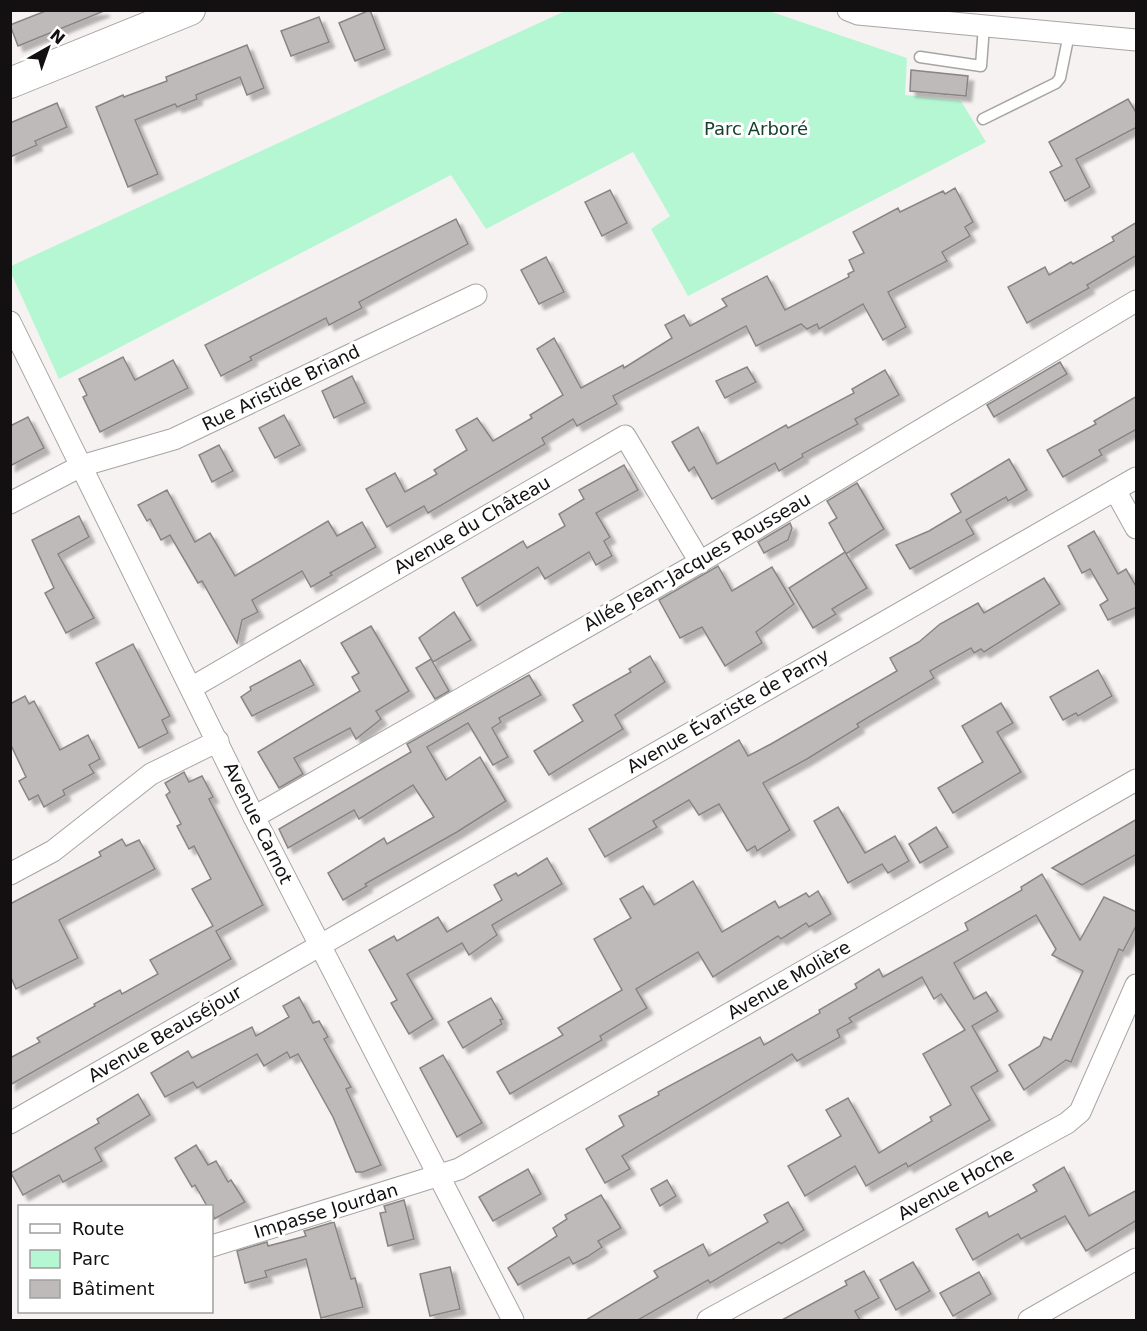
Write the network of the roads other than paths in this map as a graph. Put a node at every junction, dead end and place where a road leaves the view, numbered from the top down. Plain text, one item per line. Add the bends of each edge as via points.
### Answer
1 (190, 10) edge
2 (848, 10) edge
3 (984, 26) junction
4 (1069, 34) junction
5 (1137, 40) edge
6 (920, 57) dead end
7 (10, 83) edge
8 (984, 119) dead end
9 (476, 295) dead end
10 (1137, 301) edge
11 (10, 322) edge
12 (81, 466) junction
13 (1137, 478) edge
14 (1115, 490) junction
15 (10, 503) edge
16 (1137, 528) edge
17 (700, 562) junction
18 (192, 688) junction
19 (218, 741) junction
20 (1137, 780) edge
21 (254, 817) junction
22 (10, 874) edge
23 (320, 946) junction
24 (1137, 985) edge
25 (10, 1123) edge
26 (440, 1176) junction
27 (213, 1246) edge
28 (1137, 1259) edge
29 (513, 1320) edge
30 (708, 1320) edge
31 (1029, 1320) edge

1 - 7 street
2 - 3 street
3 - 4 street
3 - 6 lane via 981,66
4 - 5 street
4 - 8 lane via 1056,83
9 - 12 street, Rue Aristide Briand via 174,440
10 - 17 street, Allée Jean-Jacques Rousseau
11 - 12 street, Avenue Carnot
12 - 15 street, Rue Aristide Briand
12 - 18 street, Avenue Carnot
13 - 14 street, Avenue Évariste de Parny
14 - 16 street
14 - 23 street, Avenue Évariste de Parny
17 - 18 street, Avenue du Château via 625,436
17 - 21 street, Allée Jean-Jacques Rousseau
18 - 19 street, Avenue Carnot
19 - 21 street, Avenue Carnot
19 - 22 street via 151,774 52,851
20 - 26 street, Avenue Molière via 469,1164
21 - 23 street, Avenue Carnot
23 - 25 street, Avenue Beauséjour
23 - 26 street, Avenue Carnot
24 - 30 street, Avenue Hoche via 1080,1113
26 - 27 street, Impasse Jourdan
26 - 29 street, Avenue Carnot
28 - 31 street

